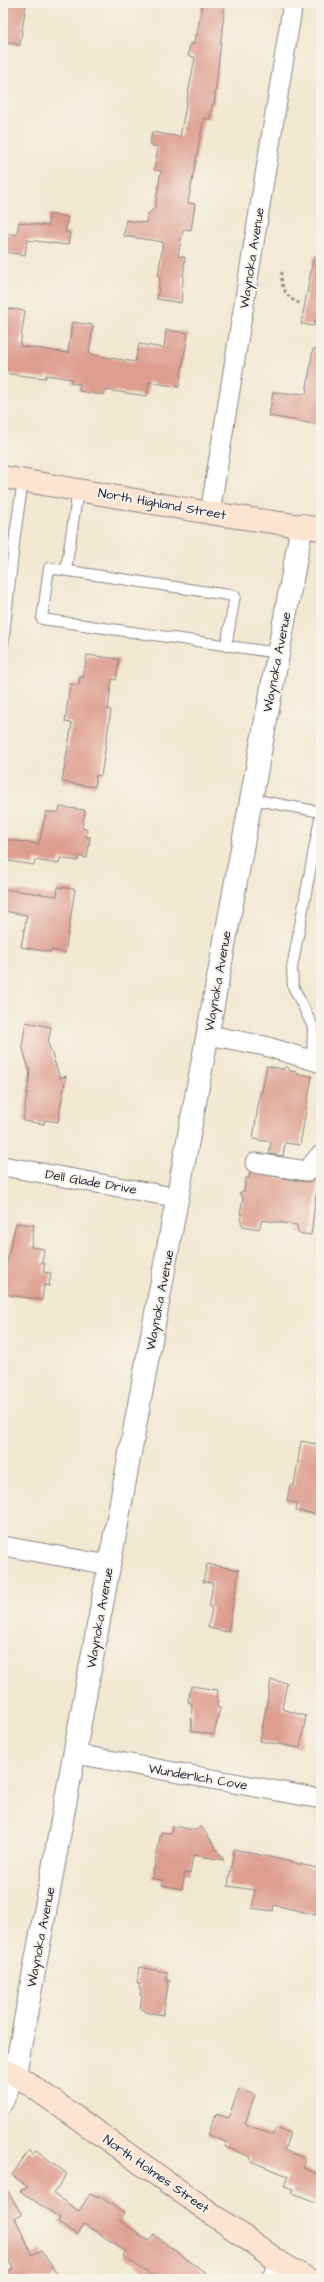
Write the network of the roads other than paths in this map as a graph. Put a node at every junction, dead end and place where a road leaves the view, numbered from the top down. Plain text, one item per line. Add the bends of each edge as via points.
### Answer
1 (293, 3) edge
2 (13, 478) edge
3 (78, 490) junction
4 (210, 513) junction
5 (312, 527) edge
6 (66, 570) junction
7 (3, 644) edge
8 (226, 646) junction
9 (278, 653) junction
10 (251, 799) junction
11 (321, 812) edge
12 (209, 1035) junction
13 (317, 1062) edge
14 (320, 1152) edge
15 (255, 1163) dead end
16 (3, 1166) edge
17 (179, 1198) junction
18 (3, 1546) edge
19 (109, 1565) junction
20 (76, 1754) junction
21 (321, 1799) edge
22 (9, 2072) edge
23 (3, 2103) edge
24 (276, 2271) edge
25 (308, 2279) edge

1 - 4 street, Waynoka Avenue
2 - 3 main road, North Highland Street
2 - 7 lane via 15,535
3 - 4 main road, North Highland Street
3 - 6 lane
4 - 5 main road, North Highland Street
5 - 9 street, Waynoka Avenue
6 - 8 lane via 235,596
6 - 8 lane via 49,568 42,619
8 - 9 lane
9 - 10 street, Waynoka Avenue
10 - 11 lane
10 - 12 street, Waynoka Avenue
11 - 13 lane via 292,968 293,986 313,1027
12 - 13 street via 265,1046
12 - 17 street, Waynoka Avenue
14 - 15 street via 307,1171
16 - 17 street, Dell Glade Drive
17 - 19 street, Waynoka Avenue
18 - 19 street
19 - 20 street, Waynoka Avenue
20 - 21 street, Wunderlich Cove
20 - 22 street, Waynoka Avenue
22 - 23 street
22 - 24 main road, North Holmes Street
24 - 25 main road, North Holmes Street

